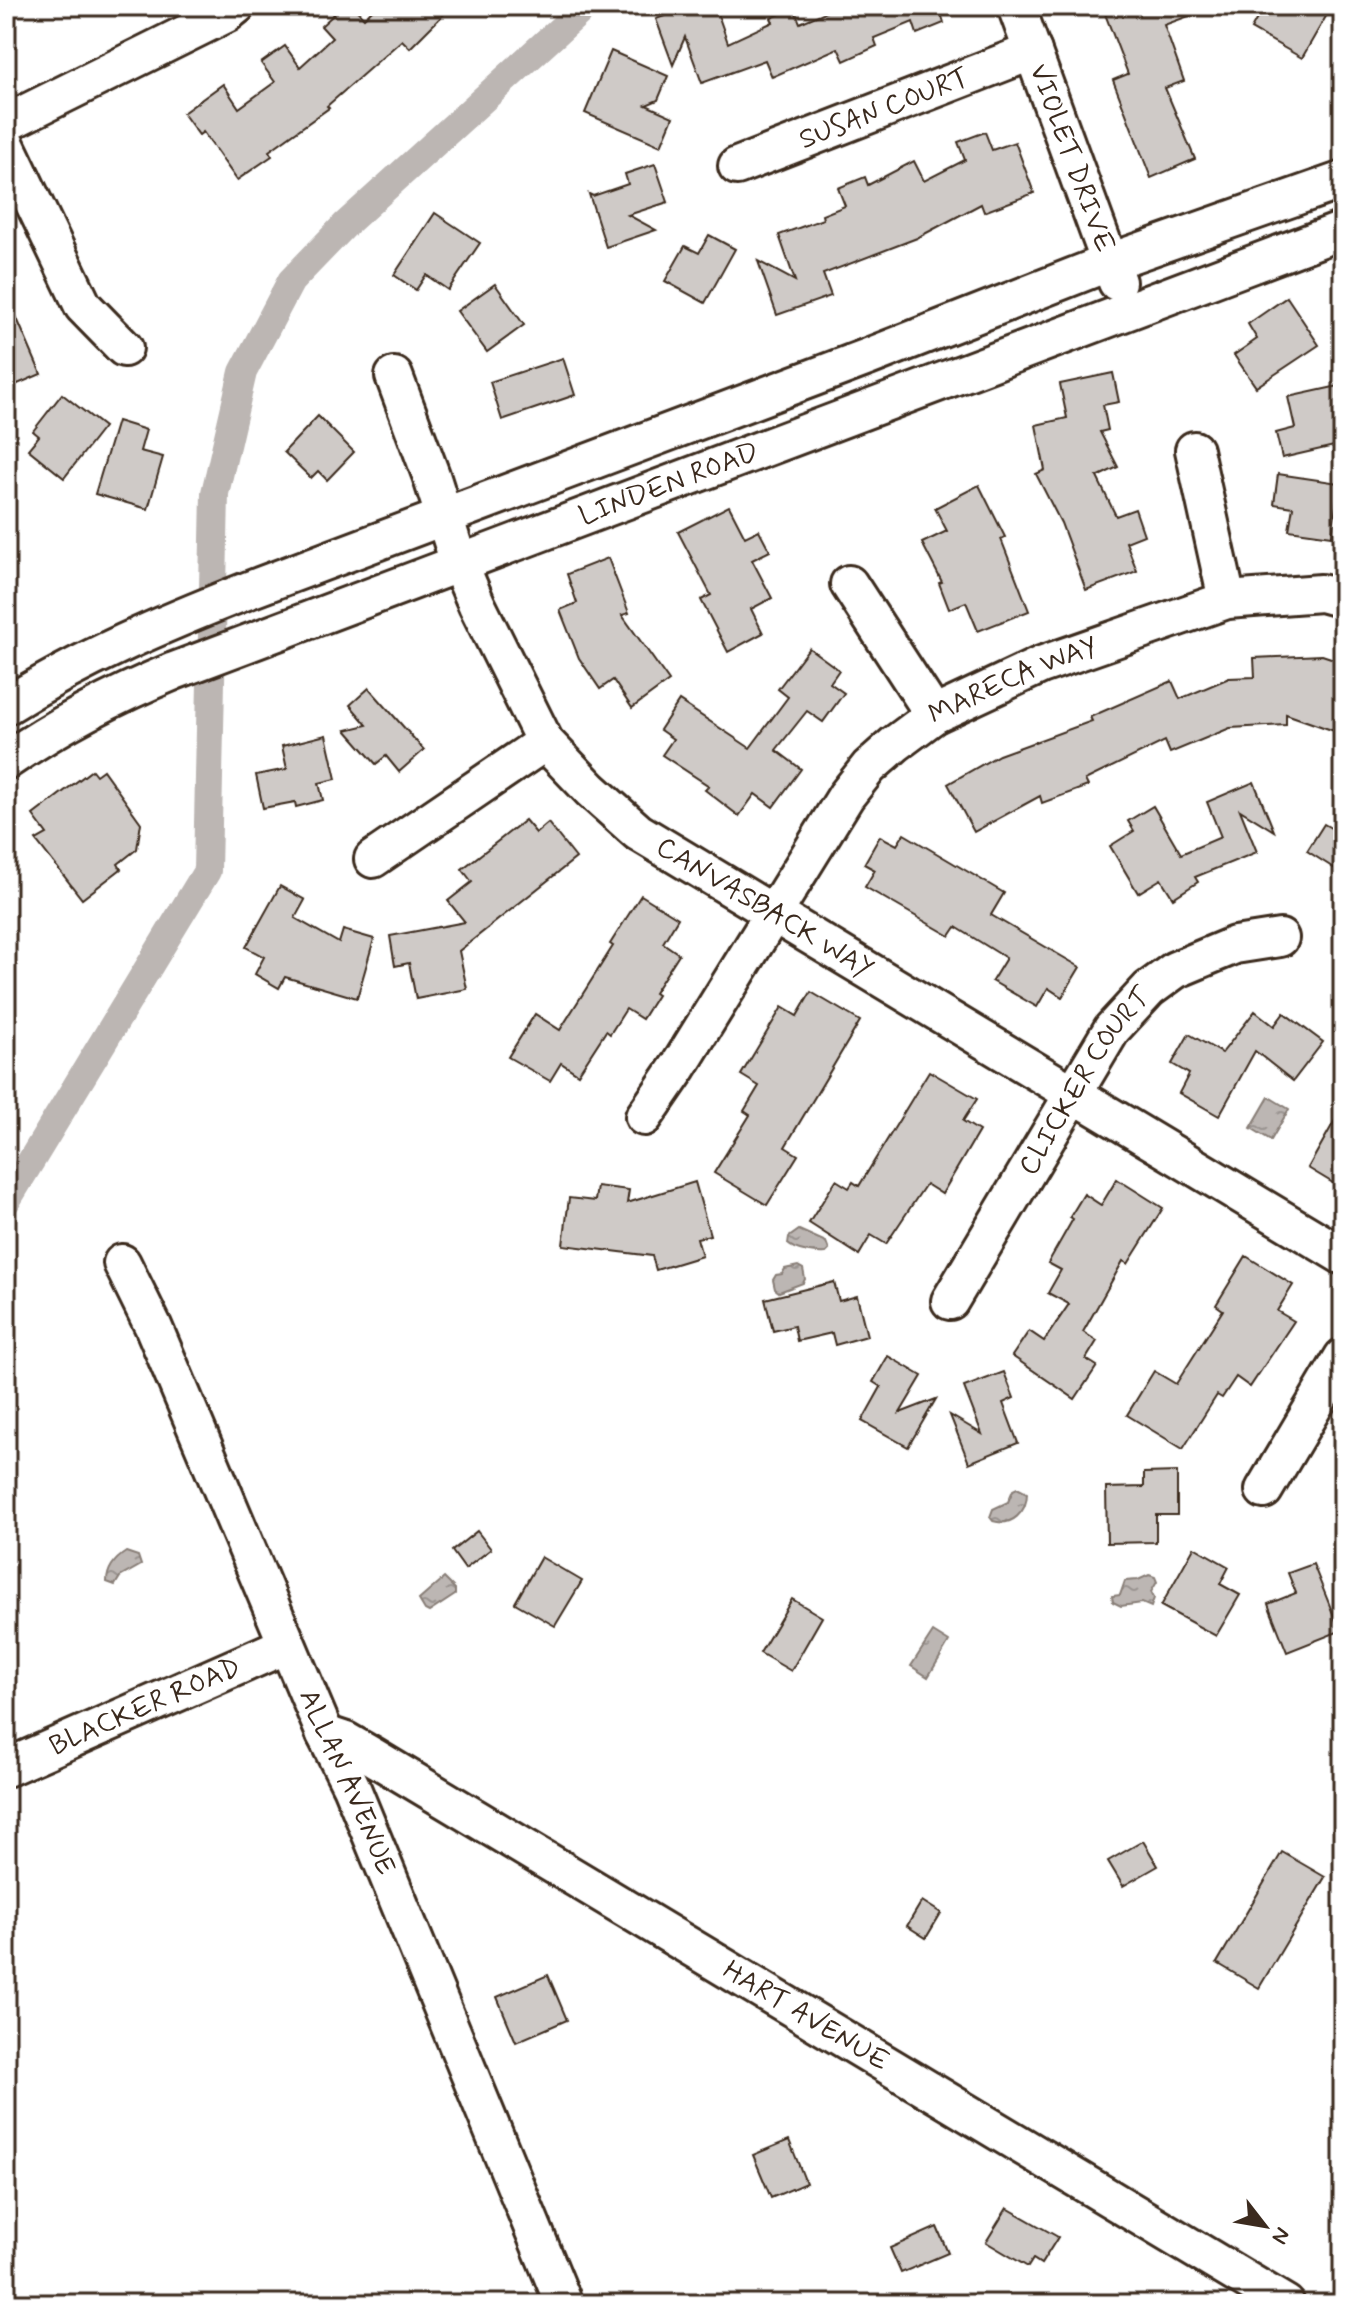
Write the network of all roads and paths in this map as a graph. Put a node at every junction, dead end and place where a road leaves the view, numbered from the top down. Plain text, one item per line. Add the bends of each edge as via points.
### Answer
1 (236, 6) edge
2 (1016, 6) edge
3 (1033, 51) junction
4 (6, 123) edge
5 (6, 145) edge
6 (737, 166) dead end
7 (1343, 180) edge
8 (1343, 230) edge
9 (1110, 262) junction
10 (1128, 311) junction
11 (124, 348) dead end
12 (394, 376) dead end
13 (1194, 450) dead end
14 (444, 514) junction
15 (459, 563) junction
16 (849, 584) dead end
17 (1343, 599) edge
18 (1227, 600) junction
19 (6, 706) edge
20 (934, 715) junction
21 (545, 742) junction
22 (6, 761) edge
23 (373, 859) dead end
24 (773, 914) junction
25 (1280, 938) dead end
26 (1074, 1094) junction
27 (644, 1117) dead end
28 (1343, 1256) edge
29 (122, 1263) dead end
30 (950, 1301) dead end
31 (1343, 1357) edge
32 (1264, 1490) dead end
33 (286, 1645) junction
34 (325, 1734) junction
35 (6, 1768) edge
36 (564, 2304) edge
37 (1286, 2304) edge

1 - 4 street
2 - 3 street, VIOLET DRIVE
3 - 6 street, SUSAN COURT
3 - 9 street, VIOLET DRIVE
5 - 11 street via 83,306
7 - 9 street, LINDEN ROAD
8 - 10 street, LINDEN ROAD
9 - 10 street, VIOLET DRIVE
9 - 14 street, LINDEN ROAD
10 - 15 street, LINDEN ROAD
12 - 14 street, CANVASBACK WAY
13 - 18 street
14 - 15 street, CANVASBACK WAY
14 - 19 street, LINDEN ROAD via 172,621 53,676
15 - 21 street, CANVASBACK WAY
15 - 22 street, LINDEN ROAD via 174,671
16 - 20 street
17 - 18 street, MARECA WAY via 1321,593
18 - 20 street, MARECA WAY via 1041,665
20 - 24 street, MARECA WAY via 869,767
21 - 23 street
21 - 24 street, CANVASBACK WAY via 638,832
24 - 26 street, CANVASBACK WAY
24 - 27 street, MARECA WAY
25 - 26 street, CLICKER COURT via 1212,953 1149,989 1112,1029
26 - 28 street, CANVASBACK WAY
26 - 30 street, CLICKER COURT
29 - 33 street, ALLAN AVENUE
31 - 32 street
33 - 34 street, ALLAN AVENUE
33 - 35 street, BLACKER ROAD
34 - 36 street, ALLAN AVENUE
34 - 37 street, HART AVENUE via 412,1780

